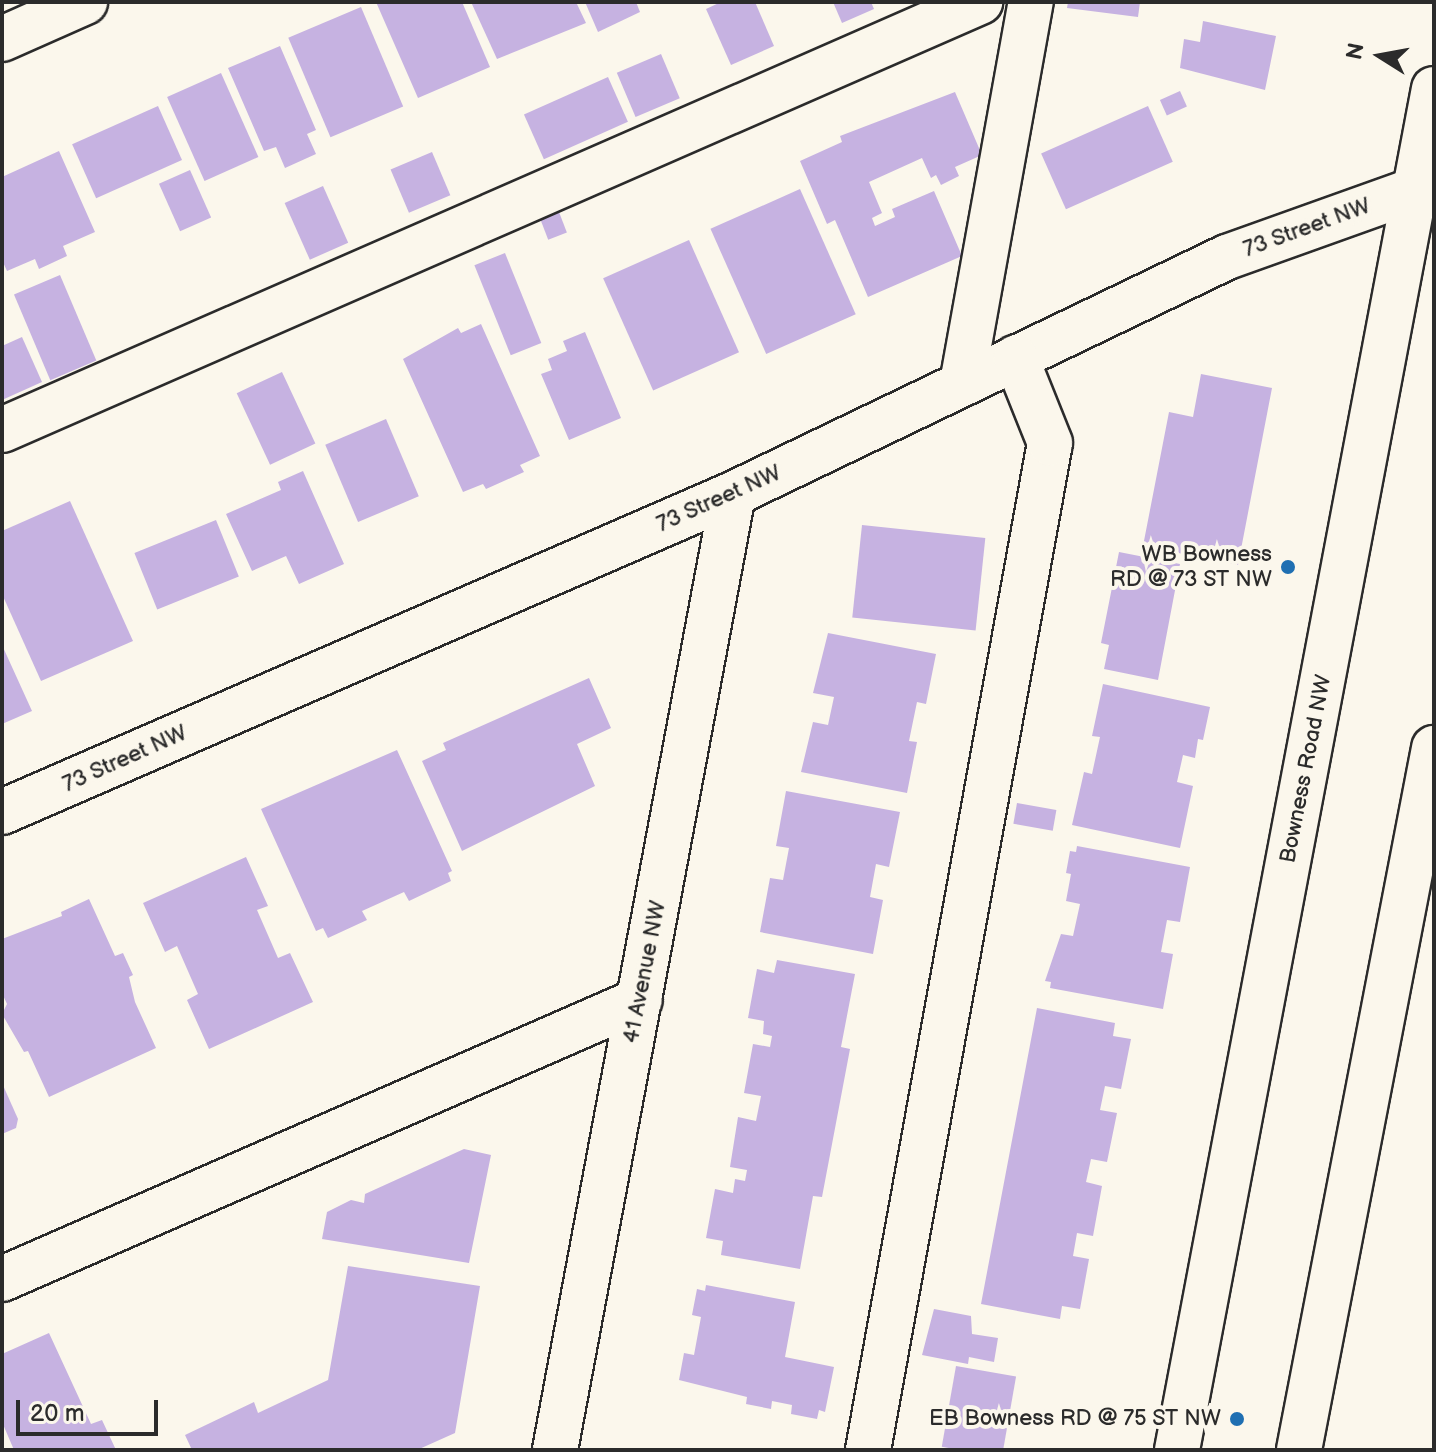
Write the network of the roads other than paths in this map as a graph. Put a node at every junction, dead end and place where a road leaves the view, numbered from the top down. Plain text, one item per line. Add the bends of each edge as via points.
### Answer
1 (85, 2) edge
2 (980, 2) edge
3 (1031, 2) edge
4 (2, 39) edge
5 (1434, 89) edge
6 (1425, 186) edge
7 (1016, 358) junction
8 (962, 384) junction
9 (2, 430) edge
10 (733, 494) junction
11 (1434, 748) edge
12 (2, 812) edge
13 (640, 1000) junction
14 (2, 1279) edge
15 (555, 1450) edge
16 (868, 1450) edge
17 (1177, 1450) edge
18 (1299, 1450) edge

1 - 4 street
2 - 9 street
3 - 8 street
5 - 6 street, Bowness Road NW
6 - 7 street, 73 Street NW via 1227,257
6 - 17 street, Bowness Road NW
7 - 8 street, 73 Street NW
7 - 16 street via 1050,443
8 - 10 street, 73 Street NW
10 - 12 street, 73 Street NW
10 - 13 street, 41 Avenue NW
11 - 18 street
13 - 14 street
13 - 15 street, 41 Avenue NW

